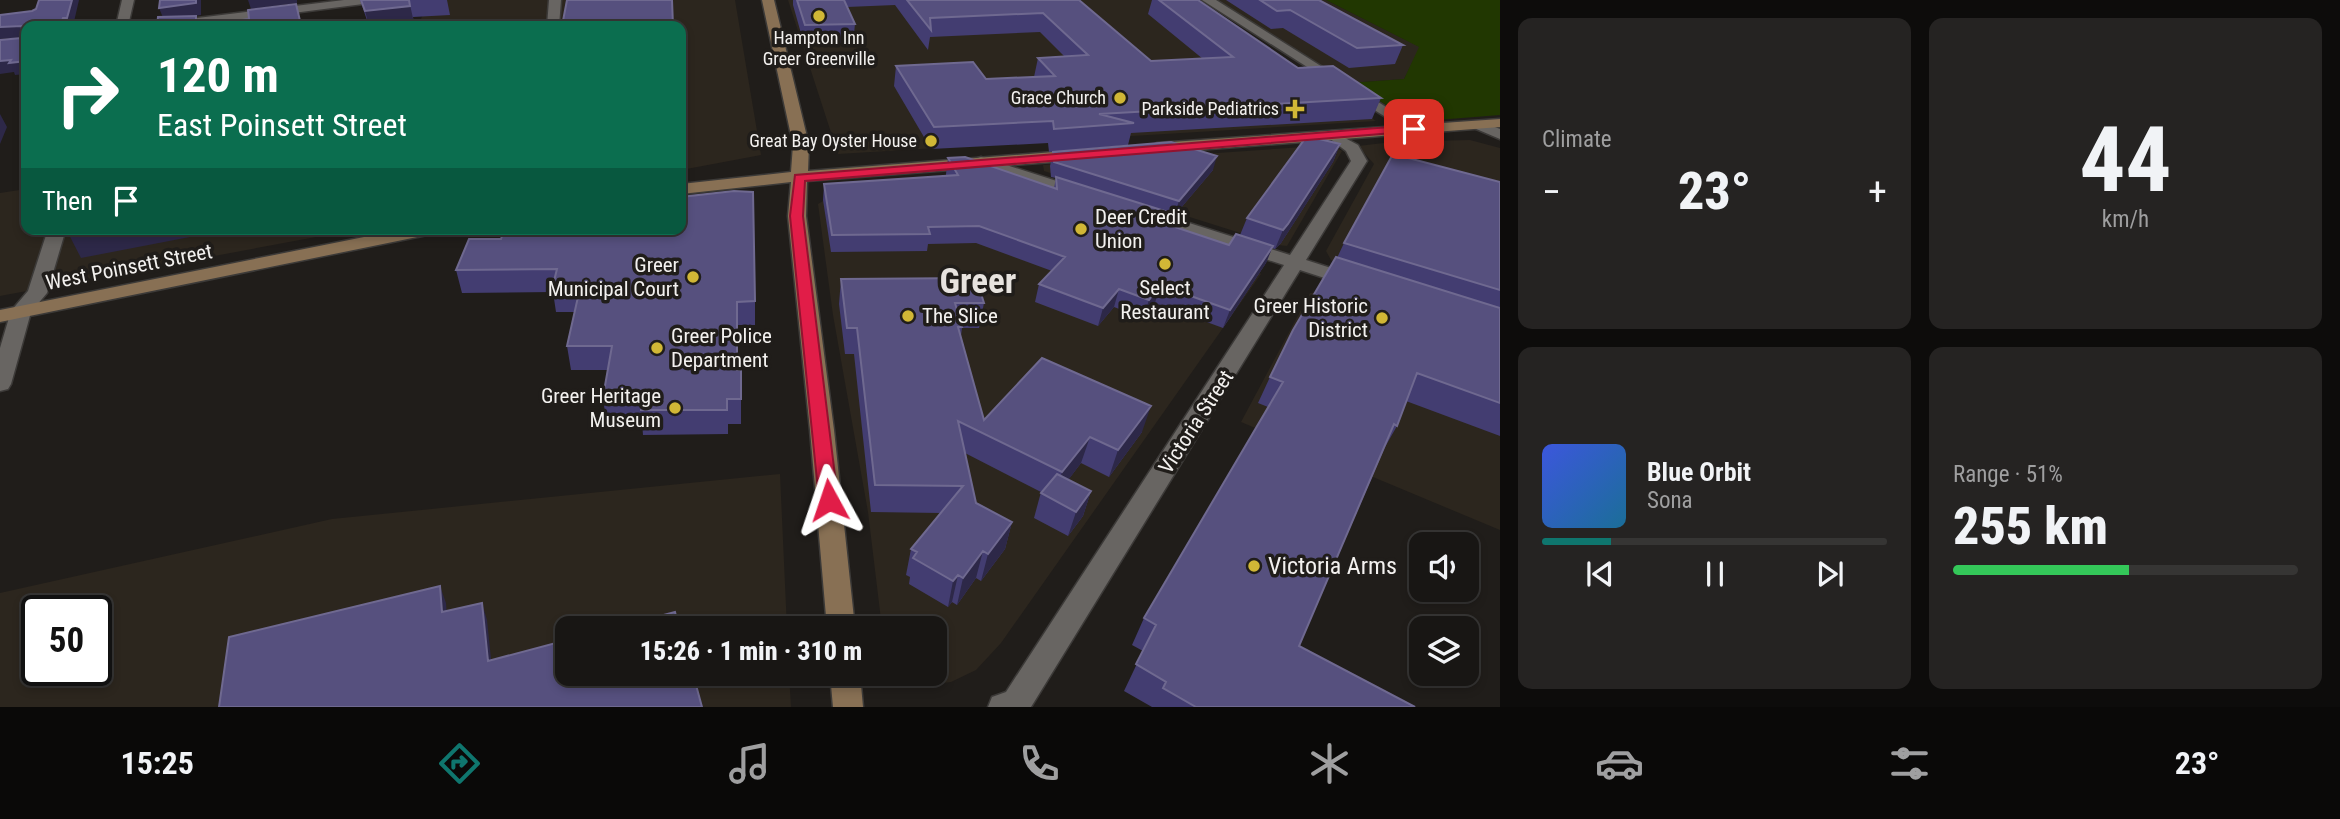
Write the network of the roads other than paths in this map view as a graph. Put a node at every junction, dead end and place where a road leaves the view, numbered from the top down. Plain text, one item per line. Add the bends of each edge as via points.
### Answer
1 (128, 0) edge
2 (371, 0) edge
3 (555, 0) edge
4 (768, 0) edge
5 (1208, 0) edge
6 (123, 21) edge
7 (205, 21) edge
8 (553, 21) edge
9 (1500, 123) edge
10 (1479, 124) junction
11 (1414, 129) junction
12 (1332, 135) junction
13 (1500, 135) edge
14 (1143, 150) edge
15 (1101, 153) edge
16 (981, 162) joint
17 (1025, 167) junction
18 (799, 177) junction
19 (686, 188) edge
20 (1102, 201) edge
21 (1127, 209) edge
22 (55, 235) edge
23 (402, 235) edge
24 (1297, 263) junction
25 (1374, 289) edge
26 (21, 311) junction
27 (0, 316) edge
28 (0, 384) edge
29 (840, 616) edge
30 (846, 686) edge
31 (1013, 706) edge
32 (849, 707) edge

1 - 6 street
2 - 7 street
3 - 8 street
4 - 18 main road via 801,145
5 - 11 street
9 - 10 main road
10 - 11 main road
10 - 13 street
11 - 12 main road
12 - 14 main road
12 - 24 street, Victoria Street via 1353,149 1359,161
15 - 17 main road
16 - 17 street
16 - 18 main road
17 - 20 street
18 - 19 main road
18 - 29 main road via 797,216
21 - 24 street
22 - 26 street via 37,293
23 - 26 main road, West Poinsett Street
24 - 25 street
24 - 31 street, Victoria Street
26 - 27 main road, West Poinsett Street
26 - 28 street
30 - 32 main road

